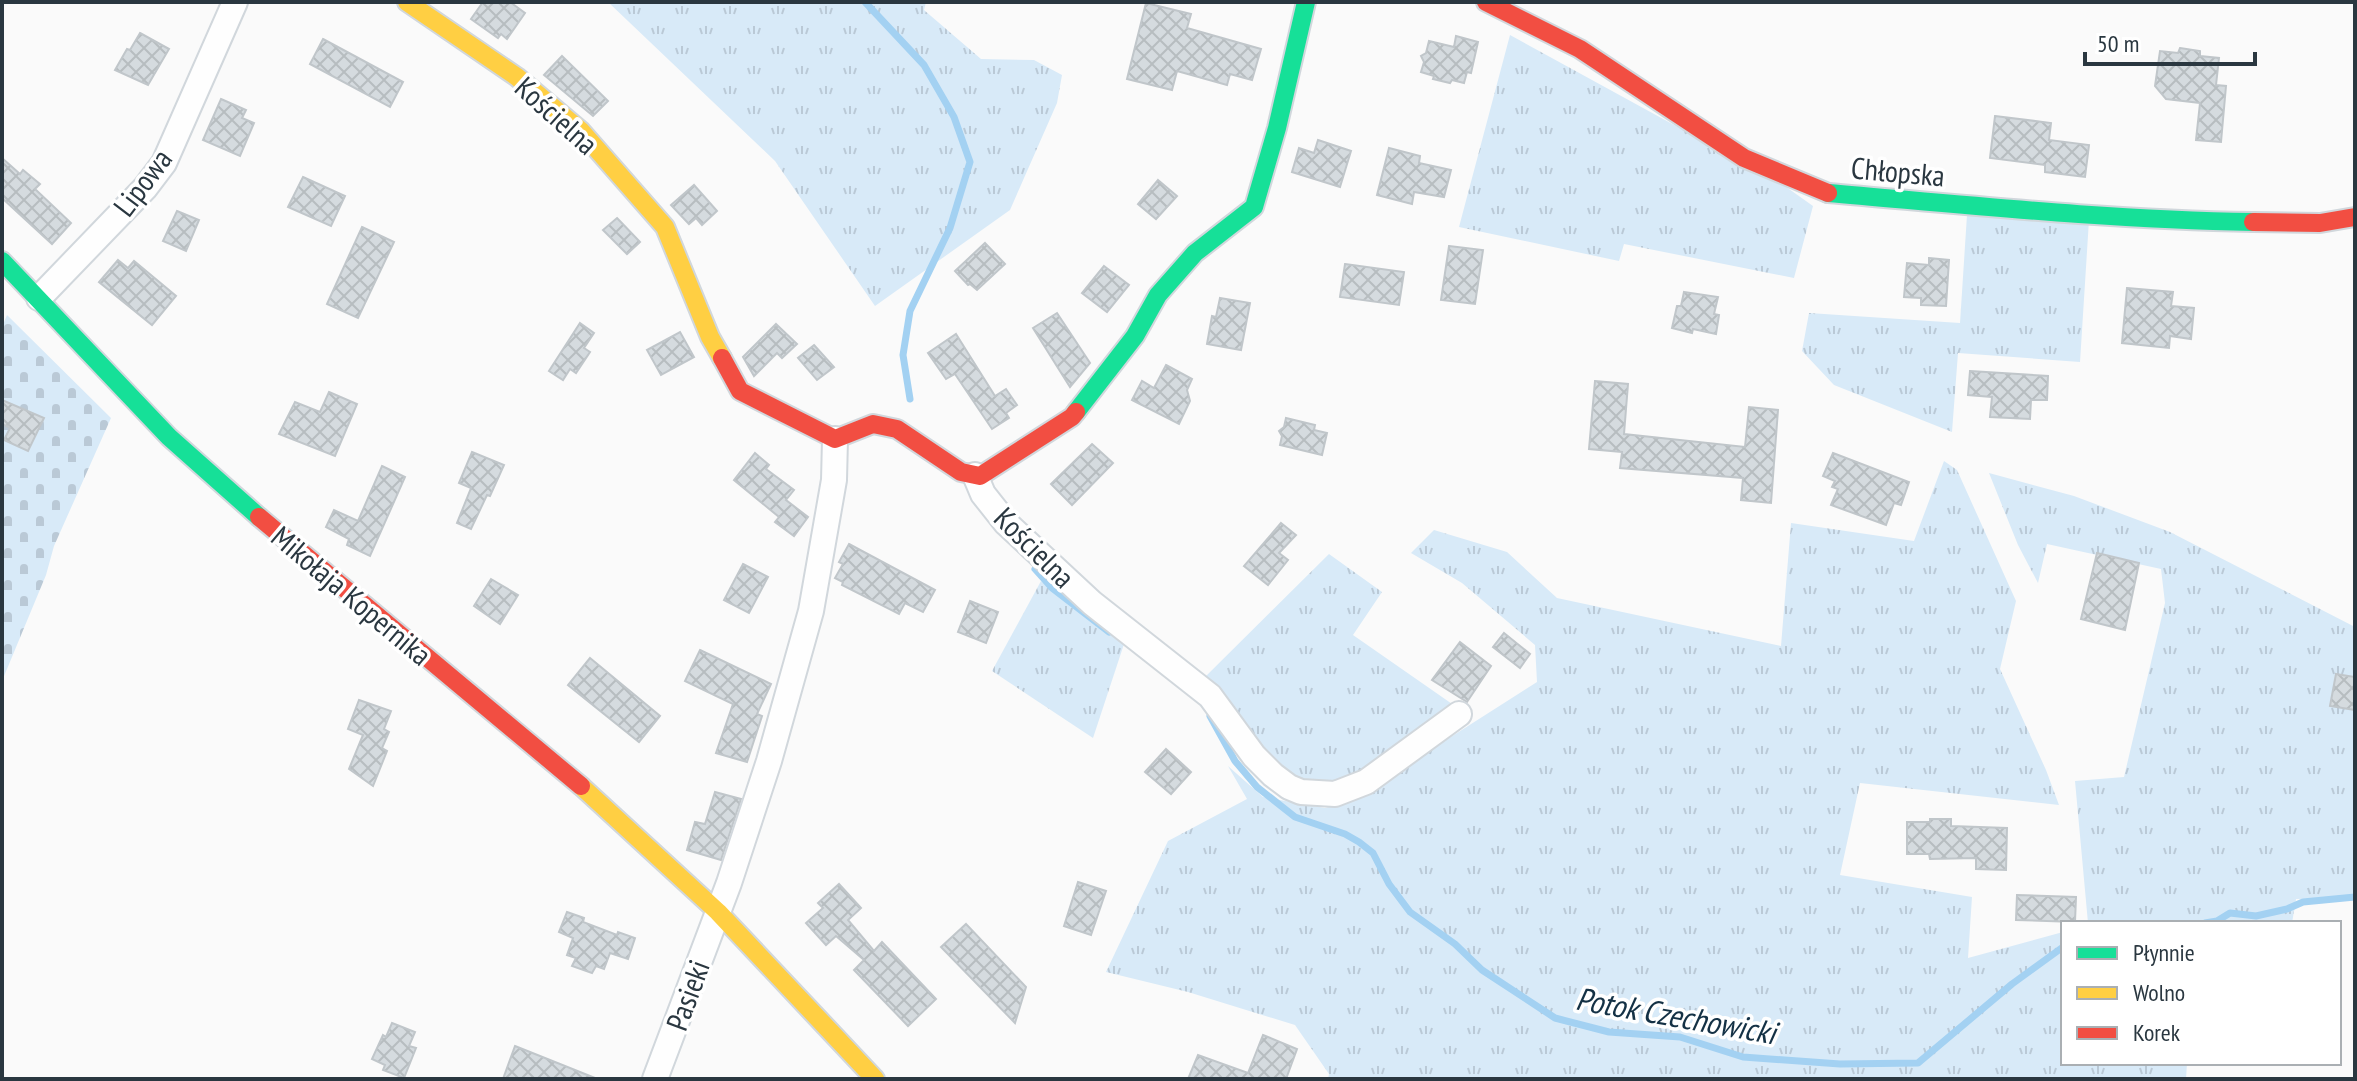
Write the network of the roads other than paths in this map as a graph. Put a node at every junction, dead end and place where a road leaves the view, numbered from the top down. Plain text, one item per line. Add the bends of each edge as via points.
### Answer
1 (235, 2) edge
2 (407, 2) edge
3 (1306, 2) edge
4 (1486, 2) edge
5 (2355, 217) edge
6 (2, 261) edge
7 (39, 298) junction
8 (835, 439) junction
9 (975, 475) junction
10 (1459, 714) dead end
11 (718, 912) junction
12 (655, 1079) edge
13 (875, 1079) edge

1 - 7 street, Lipowa via 164,163
2 - 8 street, Kościelna via 517,77 581,131 665,227 710,337 740,391
3 - 9 street via 1254,207 1195,253 1158,295 1135,336 1072,417
4 - 5 street, Chłopska via 1580,49 1744,158 1826,193 2200,221 2320,223
6 - 7 street, Mikołaja Kopernika
7 - 11 street, Mikołaja Kopernika via 169,437 237,499 598,801
8 - 9 street, Kościelna via 873,424 897,429 961,472
8 - 11 street via 834,480 811,611 769,761
9 - 10 street, Kościelna via 1006,523 1092,603 1210,696 1254,756 1289,787 1335,794 1366,782
11 - 12 street, Pasieki
11 - 13 street, Mikołaja Kopernika

